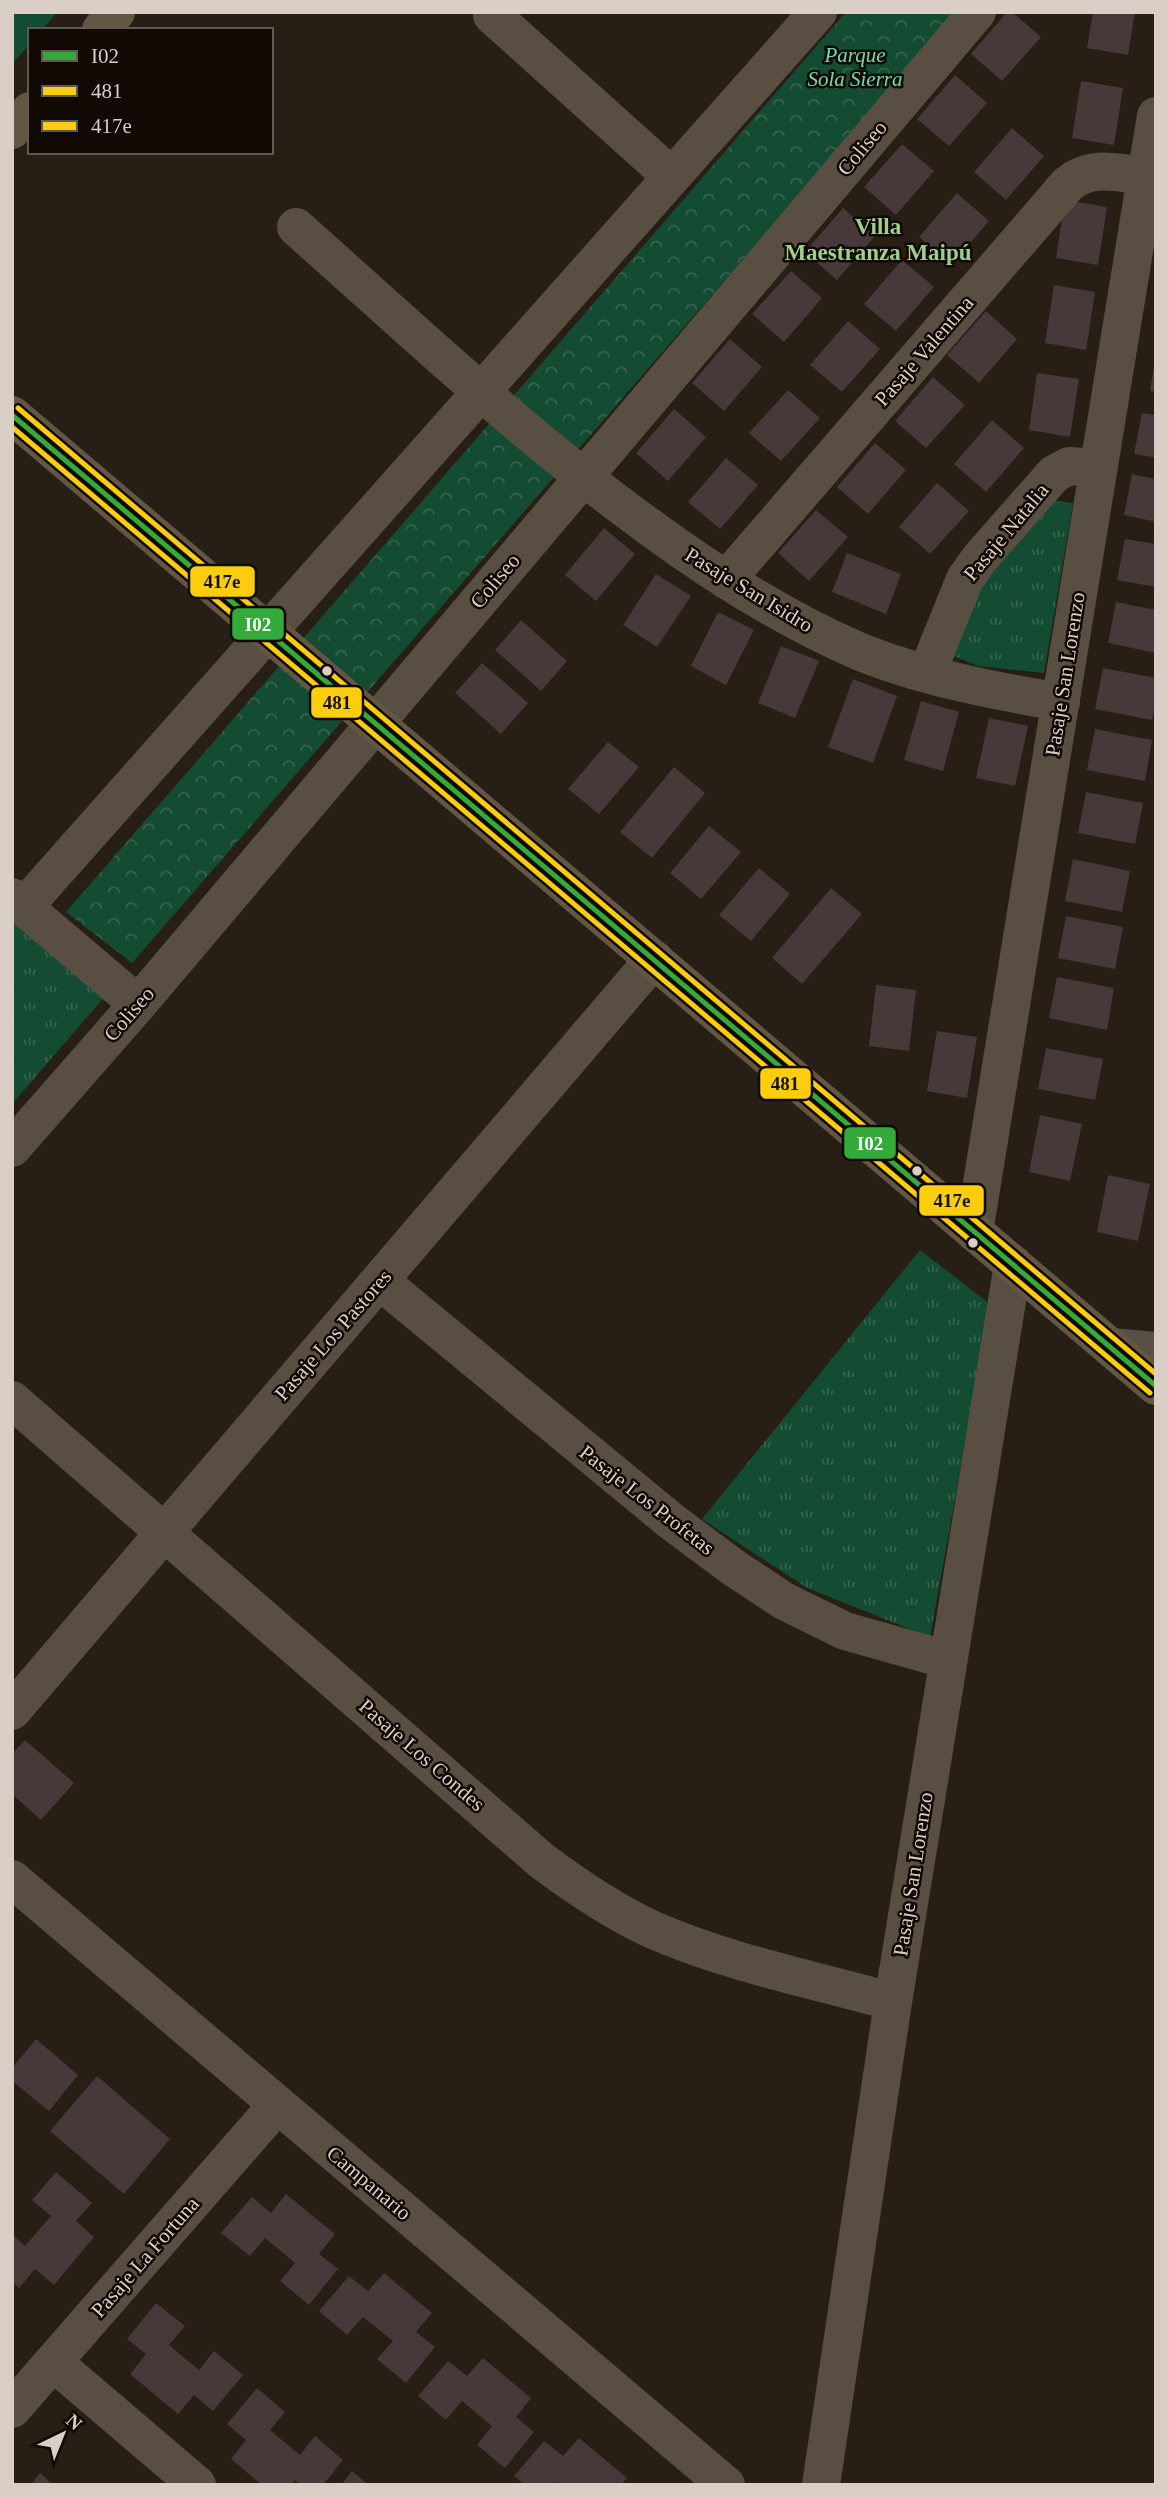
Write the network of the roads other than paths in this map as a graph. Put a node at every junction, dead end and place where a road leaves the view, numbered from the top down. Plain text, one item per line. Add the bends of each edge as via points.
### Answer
1 (116, 12) edge
2 (818, 12) edge
3 (977, 12) edge
4 (492, 15) dead end
5 (103, 28) edge
6 (28, 112) edge
7 (1156, 116) edge
8 (12, 130) edge
9 (671, 176) junction
10 (1146, 176) junction
11 (296, 227) dead end
12 (481, 391) junction
13 (12, 415) edge
14 (1098, 468) junction
15 (583, 478) junction
16 (726, 580) junction
17 (269, 632) junction
18 (927, 673) junction
19 (1061, 702) junction
20 (375, 722) junction
21 (18, 902) edge
22 (654, 960) junction
23 (138, 1004) junction
24 (12, 1148) edge
25 (974, 1232) junction
26 (1013, 1264) junction
27 (380, 1281) junction
28 (1110, 1347) junction
29 (1156, 1351) edge
30 (1156, 1386) edge
31 (12, 1400) edge
32 (165, 1532) junction
33 (948, 1660) junction
34 (12, 1711) edge
35 (18, 1897) edge
36 (893, 2003) junction
37 (277, 2105) junction
38 (53, 2362) junction
39 (12, 2409) edge
40 (197, 2485) edge
41 (726, 2485) edge
42 (821, 2485) edge

1 - 5 main road
2 - 9 street
3 - 15 street, Coliseo
4 - 9 street
6 - 8 main road
7 - 10 street, Pasaje San Lorenzo
9 - 12 street
10 - 14 street, Pasaje San Lorenzo
10 - 16 street, Pasaje Valentina via 1093,171 1068,184
11 - 12 street, Pasaje San Isidro
12 - 15 street, Pasaje San Isidro
12 - 17 street
13 - 17 main road
14 - 18 street, Pasaje Natalia via 1069,466 1054,474 980,558 957,594
14 - 19 street, Pasaje San Lorenzo
15 - 16 street, Pasaje San Isidro
15 - 20 street, Coliseo
16 - 18 street, Pasaje San Isidro via 808,628
17 - 20 main road
17 - 21 street
18 - 19 street, Pasaje San Isidro
19 - 25 street, Pasaje San Lorenzo
20 - 22 main road
20 - 23 street, Coliseo
21 - 23 street
22 - 25 main road
22 - 27 street, Pasaje Los Pastores
23 - 24 street, Coliseo
25 - 26 main road
26 - 28 main road
26 - 33 street, Pasaje San Lorenzo
27 - 32 street, Pasaje Los Pastores
27 - 33 street, Pasaje Los Profetas via 661,1513 783,1601 845,1631
28 - 29 street
28 - 30 main road
31 - 32 street, Pasaje Los Condes
32 - 34 street, Pasaje Los Pastores
32 - 36 street, Pasaje Los Condes via 583,1892 682,1941
33 - 36 street, Pasaje San Lorenzo
35 - 37 street, Campanario
36 - 42 street, Pasaje San Lorenzo
37 - 38 street, Pasaje La Fortuna
37 - 41 street, Campanario
38 - 39 street, Pasaje La Fortuna
38 - 40 street

